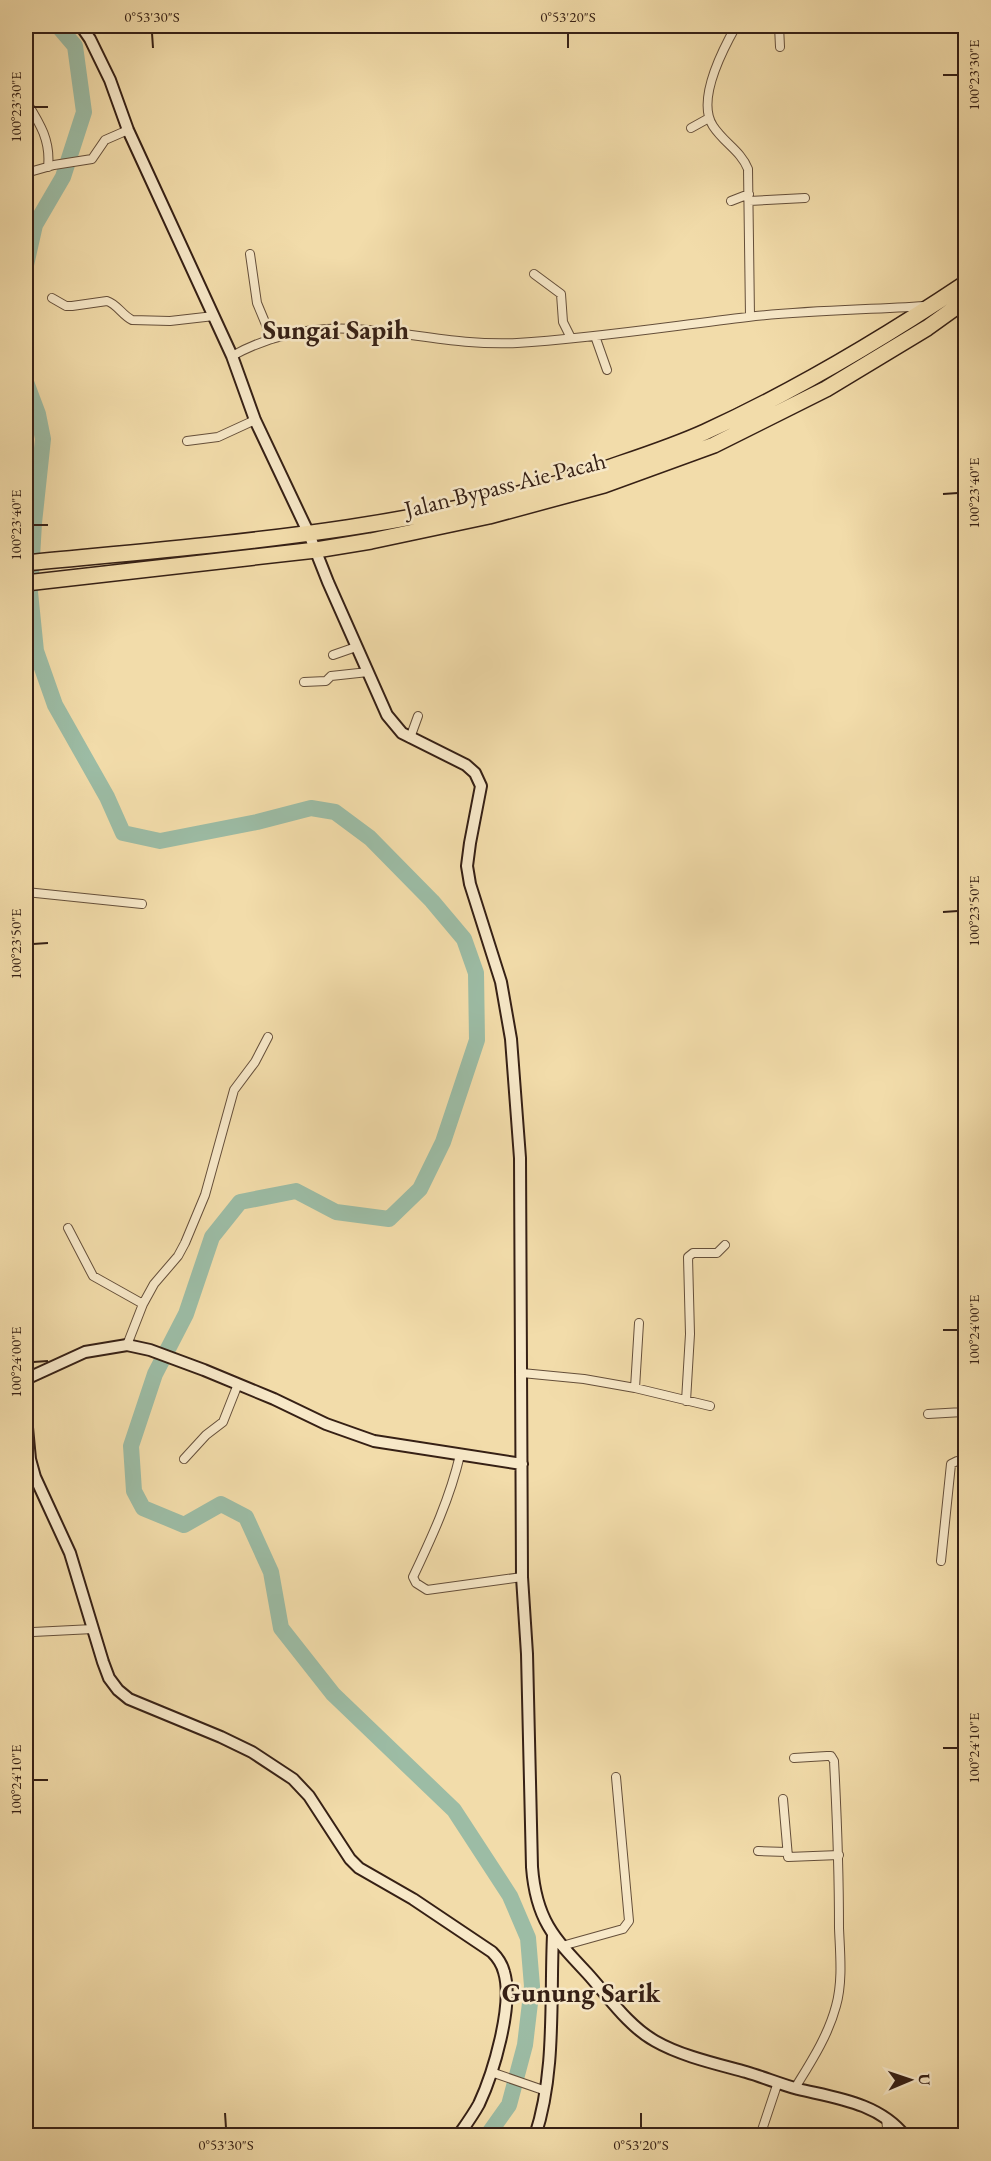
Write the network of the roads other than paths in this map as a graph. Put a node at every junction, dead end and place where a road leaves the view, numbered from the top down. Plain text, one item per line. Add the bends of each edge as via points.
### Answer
1 (81, 26) edge
2 (736, 26) edge
3 (779, 26) edge
4 (780, 47) dead end
5 (26, 101) edge
6 (709, 118) junction
7 (691, 128) dead end
8 (128, 130) junction
9 (51, 166) junction
10 (26, 173) edge
11 (749, 198) junction
12 (806, 198) dead end
13 (731, 201) dead end
14 (250, 254) dead end
15 (534, 274) dead end
16 (966, 283) edge
17 (51, 298) dead end
18 (965, 300) edge
19 (932, 306) junction
20 (214, 316) junction
21 (750, 316) junction
22 (594, 336) junction
23 (570, 338) junction
24 (272, 339) junction
25 (232, 356) junction
26 (607, 370) dead end
27 (255, 420) junction
28 (187, 441) dead end
29 (309, 534) junction
30 (316, 550) junction
31 (26, 563) edge
32 (26, 583) edge
33 (356, 646) junction
34 (333, 656) dead end
35 (368, 672) junction
36 (304, 682) dead end
37 (418, 716) dead end
38 (410, 738) junction
39 (26, 892) edge
40 (142, 903) dead end
41 (268, 1037) dead end
42 (68, 1228) dead end
43 (725, 1245) dead end
44 (143, 1304) junction
45 (639, 1323) dead end
46 (127, 1345) junction
47 (966, 1367) edge
48 (522, 1373) junction
49 (26, 1379) edge
50 (238, 1384) junction
51 (635, 1388) junction
52 (686, 1401) junction
53 (710, 1406) dead end
54 (928, 1413) dead end
55 (964, 1413) edge
56 (26, 1417) edge
57 (460, 1455) junction
58 (184, 1459) dead end
59 (966, 1461) edge
60 (522, 1464) junction
61 (941, 1561) dead end
62 (522, 1577) junction
63 (93, 1629) junction
64 (26, 1635) edge
65 (794, 1758) dead end
66 (616, 1777) dead end
67 (783, 1799) dead end
68 (758, 1851) dead end
69 (787, 1852) junction
70 (839, 1856) junction
71 (553, 1935) junction
72 (562, 1946) junction
73 (495, 2074) junction
74 (778, 2082) junction
75 (795, 2088) junction
76 (546, 2091) junction
77 (886, 2119) junction
78 (458, 2136) edge
79 (535, 2136) edge
80 (760, 2136) edge
81 (888, 2136) edge
82 (905, 2136) edge

1 - 8 street via 110,80
2 - 6 street via 715,67
3 - 4 street
5 - 9 street via 44,131
6 - 7 street
6 - 11 street via 743,158 748,169
8 - 9 street via 105,140 95,157
8 - 20 street
9 - 10 street
11 - 12 street
11 - 13 street
11 - 21 street
14 - 24 street via 257,303
15 - 23 street via 561,294 563,322
16 - 19 highway, Jalan Bypass Aie Pacah
17 - 20 street via 66,306 107,301 132,320
18 - 19 street
18 - 30 highway, Jalan Bypass Aie Pacah via 848,377 690,455 556,499 426,531
19 - 21 street
19 - 29 highway, Jalan Bypass Aie Pacah via 786,392 705,432 640,457 527,493 420,517
20 - 25 street
21 - 22 street
22 - 23 street
22 - 26 street
23 - 24 street via 490,343 330,327
24 - 25 street
25 - 27 street
27 - 28 street via 218,437
27 - 29 street
29 - 30 street
29 - 31 highway, Jalan Bypass Aie Pacah
30 - 32 highway, Jalan Bypass Aie Pacah
30 - 33 street
33 - 34 street
33 - 35 street
35 - 36 street
35 - 38 street via 387,715
37 - 38 street
38 - 48 street via 466,765 481,786 467,866 501,982 511,1039 520,1158
39 - 40 street
41 - 44 street via 234,1090 205,1195 186,1243
42 - 44 street via 93,1276
43 - 52 street via 717,1253 693,1253 688,1257 690,1334
44 - 46 street
45 - 51 street
46 - 49 street via 86,1352
46 - 50 street
47 - 55 street
48 - 51 street
48 - 60 street
50 - 57 street via 374,1441
50 - 58 street via 223,1422
51 - 52 street
52 - 53 street
54 - 55 street
56 - 63 street via 35,1477 70,1553
57 - 60 street
57 - 62 street via 441,1517 413,1577 416,1583 427,1590
59 - 61 street via 951,1464
60 - 62 street
62 - 71 street via 534,1890
63 - 64 street
63 - 73 street via 109,1678 129,1699 252,1752 293,1779 359,1868 413,1899 497,1957 504,1972 506,2006
65 - 70 street via 833,1759
66 - 72 street via 629,1921 623,1929
67 - 69 street
68 - 69 street
69 - 70 street via 790,1858
70 - 75 street via 840,1972 836,2005 824,2039
71 - 72 street
71 - 76 street
72 - 74 street via 654,2041
73 - 76 street
73 - 78 street
74 - 75 street
74 - 80 street
75 - 77 street via 855,2102
76 - 79 street
77 - 81 street
77 - 82 street

